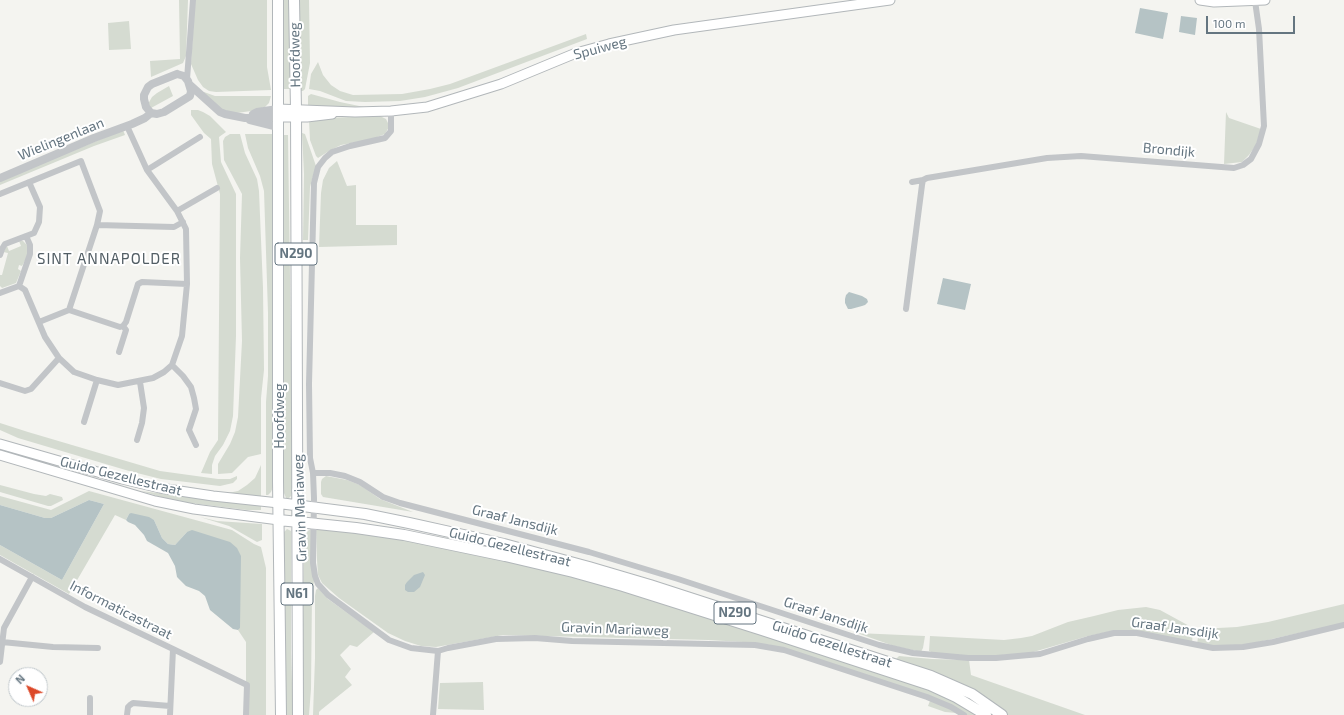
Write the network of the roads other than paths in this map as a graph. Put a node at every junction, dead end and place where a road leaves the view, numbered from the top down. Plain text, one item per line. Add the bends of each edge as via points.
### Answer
1 (193, 0) edge
2 (278, 0) edge
3 (294, 0) edge
4 (890, 0) edge
5 (1200, 0) edge
6 (1265, 0) edge
7 (1254, 1) junction
8 (852, 3) edge
9 (189, 56) junction
10 (177, 74) junction
11 (189, 82) junction
12 (190, 96) junction
13 (209, 102) junction
14 (145, 104) junction
15 (391, 111) junction
16 (151, 113) junction
17 (296, 113) junction
18 (278, 117) junction
19 (245, 118) junction
20 (129, 125) junction
21 (200, 137) dead end
22 (147, 170) junction
23 (0, 178) edge
24 (924, 180) junction
25 (29, 182) junction
26 (912, 182) dead end
27 (217, 188) dead end
28 (0, 194) edge
29 (177, 211) junction
30 (183, 222) junction
31 (97, 225) junction
32 (26, 236) junction
33 (0, 255) edge
34 (187, 284) junction
35 (19, 286) junction
36 (0, 293) edge
37 (906, 309) dead end
38 (69, 310) junction
39 (39, 322) junction
40 (123, 326) junction
41 (119, 352) dead end
42 (59, 358) junction
43 (172, 365) junction
44 (97, 380) junction
45 (140, 382) junction
46 (0, 383) edge
47 (84, 422) dead end
48 (137, 440) dead end
49 (0, 444) edge
50 (196, 444) dead end
51 (0, 455) edge
52 (313, 473) junction
53 (279, 503) junction
54 (298, 505) junction
55 (314, 508) junction
56 (279, 520) junction
57 (298, 522) junction
58 (314, 524) junction
59 (0, 559) edge
60 (32, 577) junction
61 (1344, 625) edge
62 (2, 642) junction
63 (98, 648) dead end
64 (174, 649) junction
65 (438, 651) junction
66 (0, 662) edge
67 (90, 698) dead end
68 (170, 706) junction
69 (90, 715) edge
70 (127, 715) edge
71 (170, 715) edge
72 (246, 715) edge
73 (281, 715) edge
74 (298, 715) edge
75 (433, 715) edge
76 (964, 715) edge
77 (986, 715) edge
78 (1002, 715) edge

1 - 9 street
2 - 18 main road, Hoofdweg / N290
3 - 17 main road, Hoofdweg / N290
4 - 8 main road, Spuiweg
5 - 7 main road
6 - 7 main road
7 - 24 street, Brondijk via 1260,29 1264,126 1251,159 1243,165 1234,168 1081,156 1047,158
8 - 15 main road, Spuiweg via 674,30 609,44 576,53 501,84 460,97 427,107
9 - 10 street via 185,67
9 - 11 street
10 - 11 street
10 - 14 street via 152,84 144,95
11 - 12 street
11 - 13 street
12 - 13 street
12 - 16 street via 164,112
13 - 19 street via 225,114
14 - 16 street
14 - 20 street via 141,114
15 - 17 main road, Spuiweg via 307,118
15 - 52 street, Gravin Mariaweg via 391,131 385,138 332,152 318,167 314,182 309,384 310,458
16 - 20 street, Wielingenlaan
17 - 18 main road
17 - 54 main road, Hoofdweg / N290
18 - 19 street via 251,120
18 - 19 street via 257,112
18 - 53 main road, Hoofdweg / N290
20 - 22 street
20 - 23 street, Wielingenlaan
21 - 22 street
22 - 29 street
24 - 26 street, Brondijk
24 - 37 street
25 - 28 street
25 - 31 street via 81,161 100,211
25 - 32 street via 38,200 40,214 34,233
27 - 29 street
29 - 30 street
30 - 31 street via 174,227
30 - 34 street via 186,229
31 - 38 street
32 - 33 street via 5,244
32 - 35 street via 30,244 30,254
34 - 40 street via 138,284
34 - 43 street via 182,336
35 - 36 street
35 - 39 street via 25,290
38 - 39 street
38 - 40 street
39 - 42 street via 45,337
40 - 41 street via 126,330
42 - 44 street via 74,372
42 - 46 street via 31,389 25,391
43 - 45 street via 153,378
43 - 50 street via 191,387 196,409 189,430
44 - 45 street via 118,385
44 - 47 street
45 - 48 street via 144,408
49 - 53 main road, Guido Gezellestraat via 160,488
51 - 56 main road, Guido Gezellestraat via 155,501 194,509
52 - 55 street, Gravin Mariaweg
52 - 61 street, Graaf Jansdijk via 345,476 360,482 383,497 400,503 588,552 879,645 913,653 968,658 1040,654 1114,633 1137,633 1213,648 1243,647
53 - 54 main road, Guido Gezellestraat / N290
53 - 56 main road, Hoofdweg / N290
54 - 55 main road, Guido Gezellestraat / N290
54 - 57 main road, Hoofdweg / N61
55 - 58 street, Gravin Mariaweg
55 - 78 main road, Guido Gezellestraat / N290 via 365,514 504,544 619,576 931,676 972,694
56 - 57 main road, Guido Gezellestraat / N290
56 - 73 main road, Hoofdweg / N61
57 - 58 main road, Guido Gezellestraat / N290
57 - 74 main road, Hoofdweg / N61
58 - 65 street, Gravin Mariaweg via 312,563 318,584 328,596 389,640 411,648
58 - 77 main road, Guido Gezellestraat / N290 via 397,534 470,548 623,586 930,685
59 - 60 street, Informaticastraat
60 - 62 street via 4,628
60 - 64 street, Informaticastraat via 85,607
62 - 63 street
62 - 66 street
64 - 68 street, Informaticastraat
64 - 72 street via 247,685
65 - 75 street
65 - 76 street, Gravin Mariaweg via 496,639 535,638 755,645 784,650 927,698
67 - 69 street
68 - 70 street via 133,703 128,707
68 - 71 street, Informaticastraat

